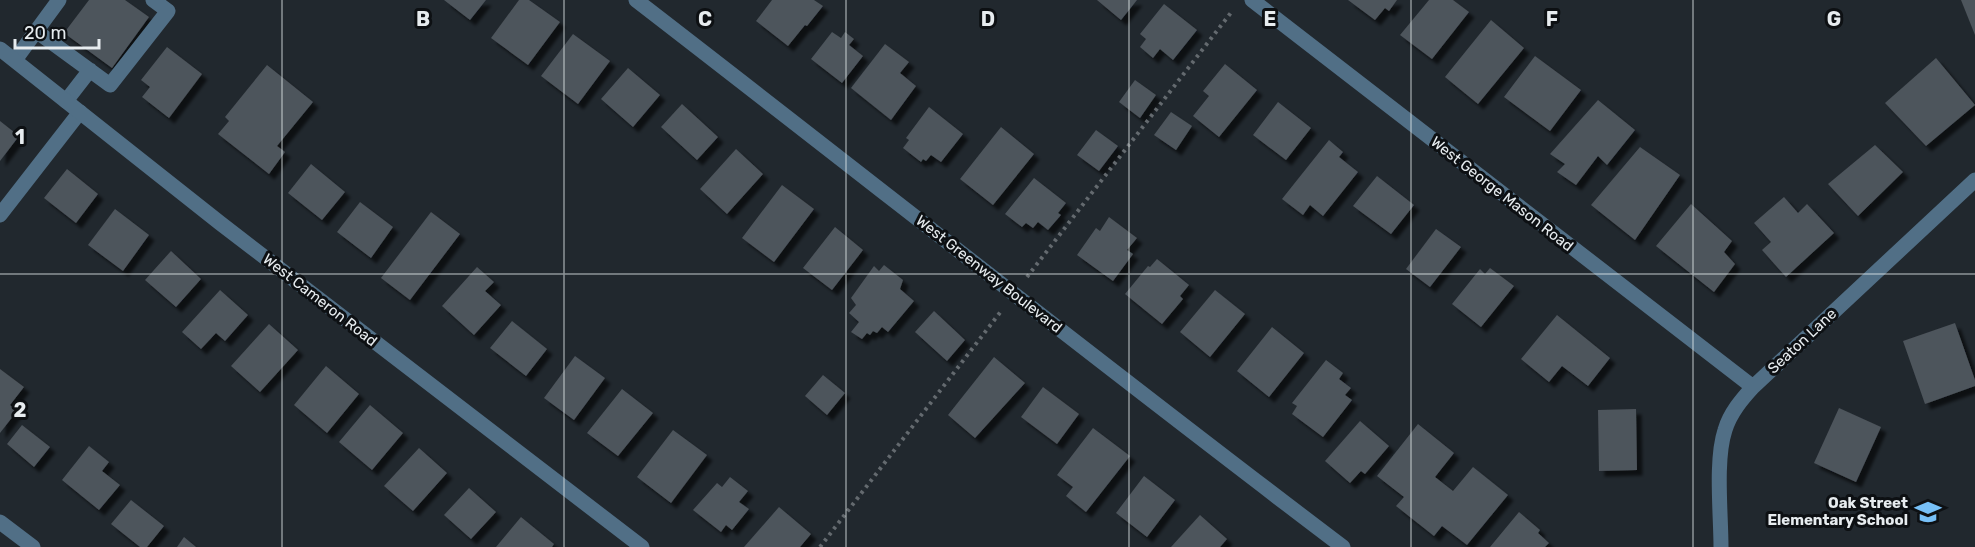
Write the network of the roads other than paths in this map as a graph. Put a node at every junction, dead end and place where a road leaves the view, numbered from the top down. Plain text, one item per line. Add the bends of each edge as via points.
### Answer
1 (60, 0) edge
2 (153, 0) edge
3 (636, 0) edge
4 (1252, 0) edge
5 (36, 31) junction
6 (0, 49) edge
7 (15, 60) junction
8 (90, 70) junction
9 (66, 102) junction
10 (80, 112) junction
11 (1975, 180) edge
12 (0, 215) edge
13 (1753, 387) junction
14 (0, 522) edge
15 (33, 547) edge
16 (642, 547) edge
17 (1342, 547) edge
18 (1721, 547) edge

1 - 5 street
2 - 8 street via 168,11 110,85
3 - 17 street, West Greenway Boulevard
4 - 13 street, West George Mason Road
5 - 7 street
5 - 8 street
6 - 7 street, West Cameron Road
7 - 9 street, West Cameron Road
8 - 9 street
9 - 10 street, West Cameron Road
10 - 12 street
10 - 16 street, West Cameron Road
11 - 13 street, Seaton Lane
13 - 18 street, Seaton Lane via 1725,428 1720,453
14 - 15 street

